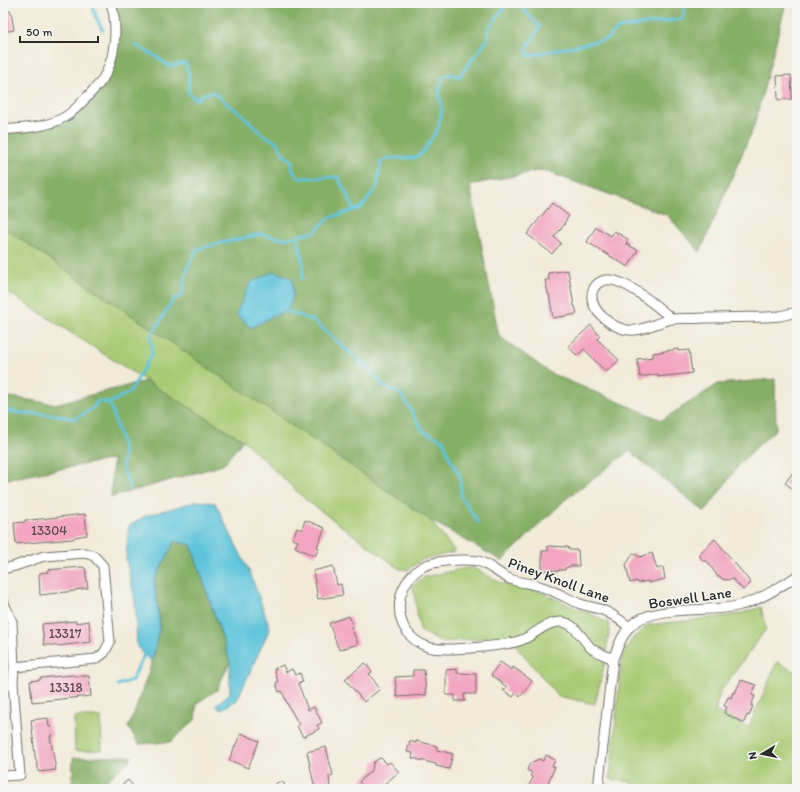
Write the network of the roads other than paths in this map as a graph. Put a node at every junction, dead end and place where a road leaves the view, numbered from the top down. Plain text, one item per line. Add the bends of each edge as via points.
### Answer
1 (111, 3) edge
2 (3, 130) edge
3 (797, 312) edge
4 (672, 319) junction
5 (3, 569) edge
6 (797, 576) edge
7 (3, 601) edge
8 (630, 627) junction
9 (613, 659) junction
10 (14, 667) junction
11 (3, 776) edge
12 (598, 789) edge

1 - 2 street via 115,16 114,46 110,64 102,80 78,107 63,118 44,125
3 - 4 street via 766,317
4 - 4 street via 636,330 623,329 611,324 593,305 593,290 605,280 625,285 644,296
5 - 10 street via 44,556 84,553 94,556 102,566 110,642 104,653 96,659
6 - 8 street, Boswell Lane via 764,597 738,606 655,614
7 - 10 street via 12,622
8 - 9 street, Boswell Lane via 619,642
8 - 9 street, Piney Knoll Lane via 606,611 579,604 541,586 511,580 480,562 468,560 426,565 407,581 402,592 399,604 403,624 409,634 428,646 458,649 512,643 552,623 563,622 569,624 590,647
9 - 12 street, Boswell Lane
10 - 11 street via 20,775

